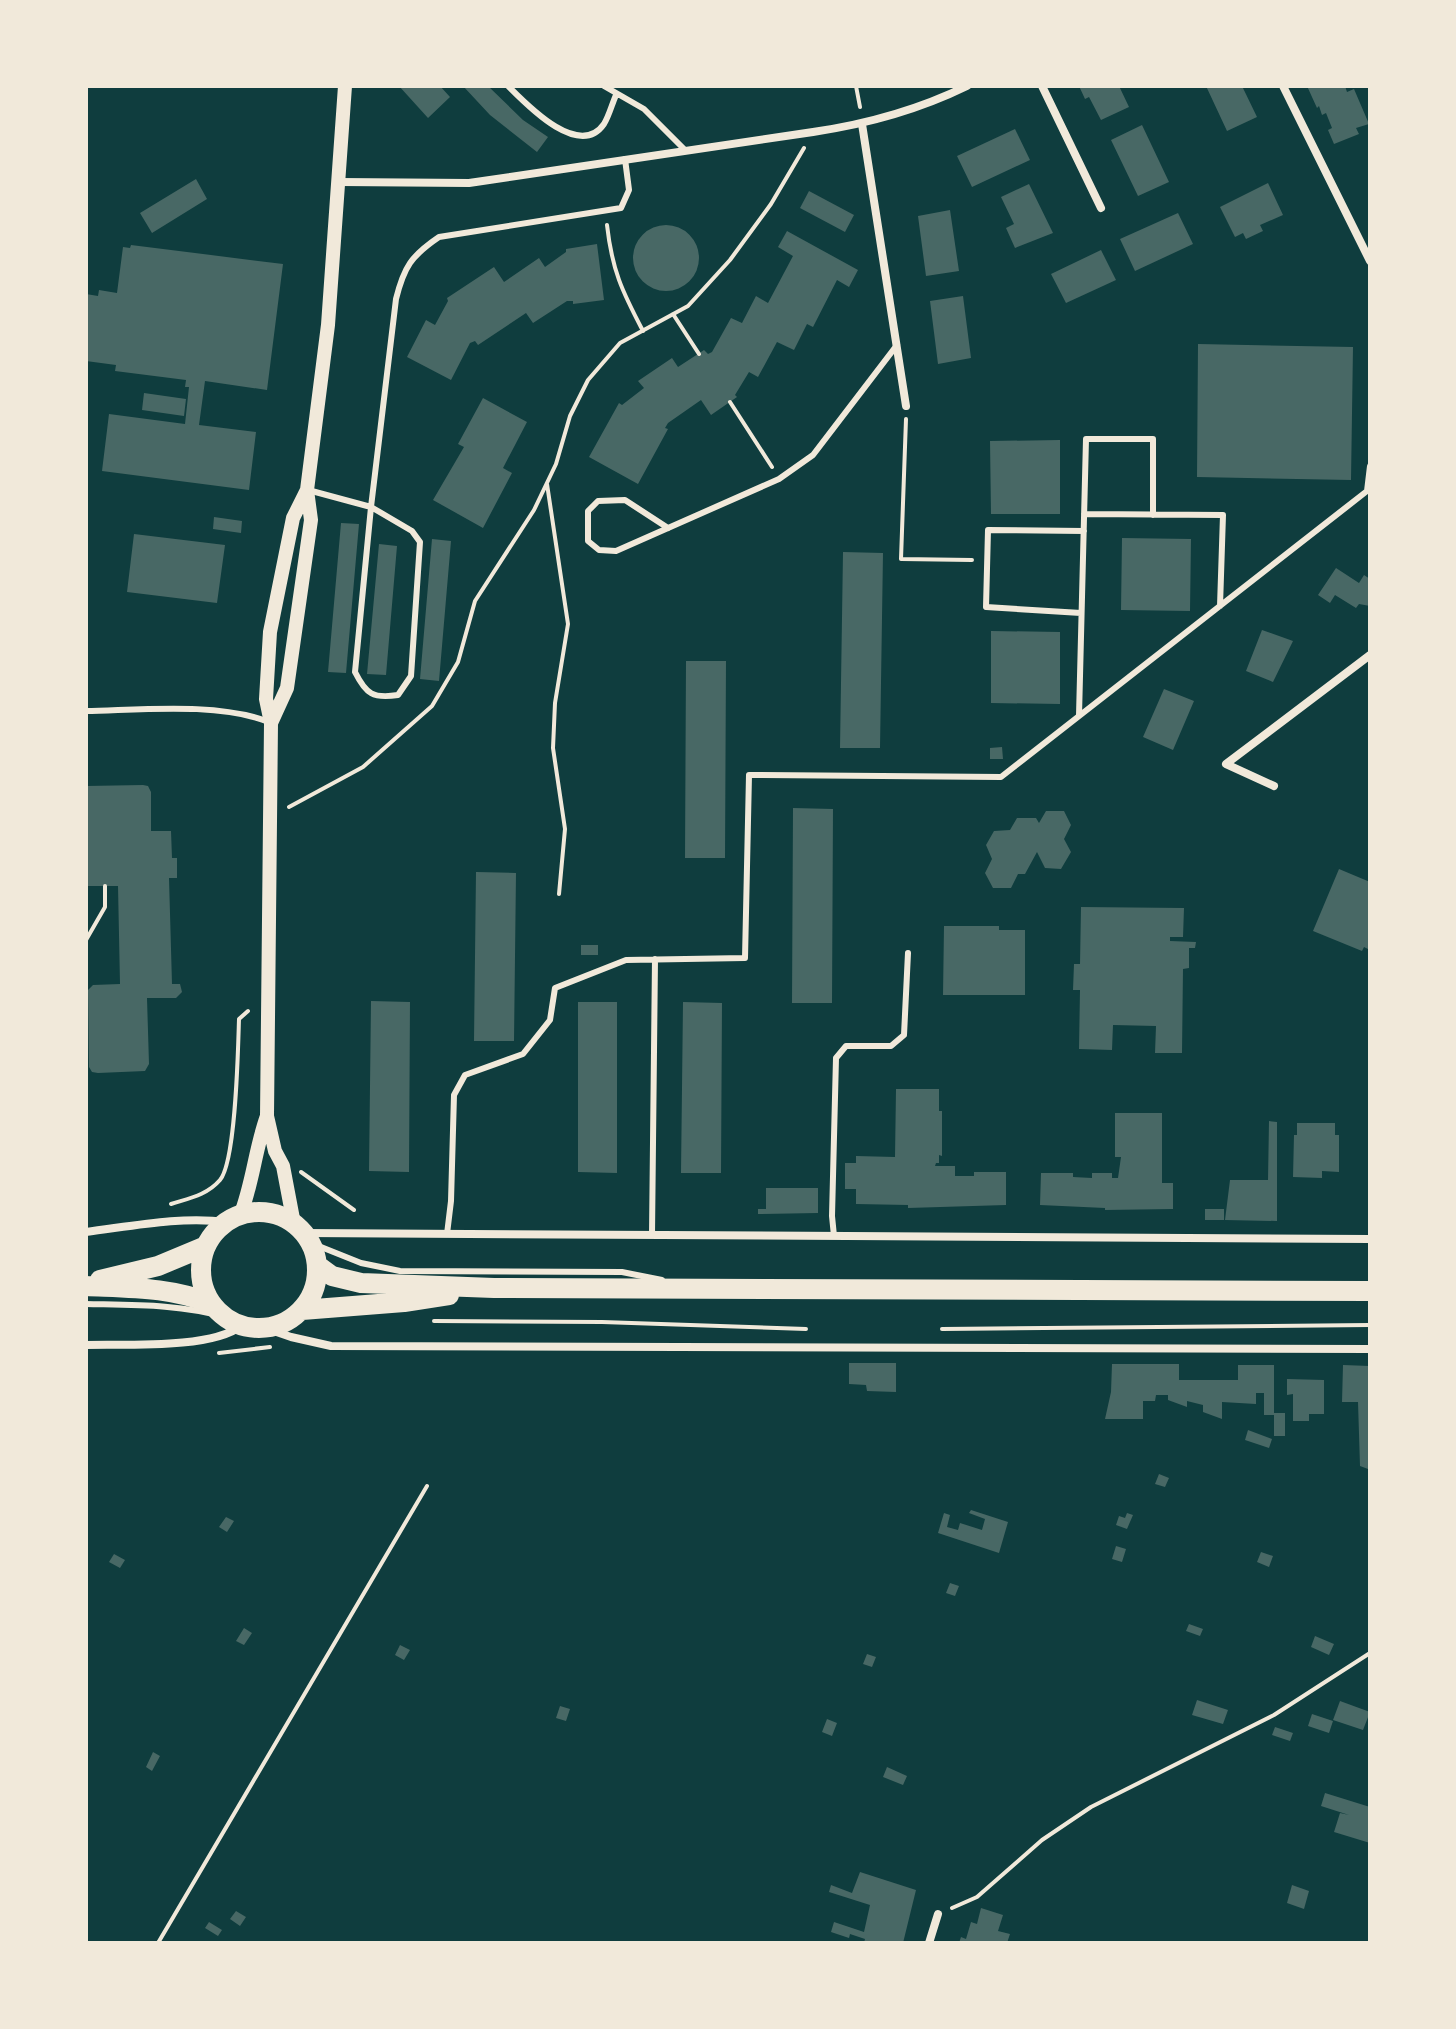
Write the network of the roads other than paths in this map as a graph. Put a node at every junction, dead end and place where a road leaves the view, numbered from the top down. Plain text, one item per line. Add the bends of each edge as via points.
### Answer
1 (345, 86) edge
2 (508, 86) edge
3 (604, 86) edge
4 (967, 86) edge
5 (1042, 86) edge
6 (1283, 86) edge
7 (616, 95) junction
8 (862, 124) junction
9 (685, 150) junction
10 (625, 159) junction
11 (340, 182) junction
12 (1101, 208) dead end
13 (1370, 261) edge
14 (897, 345) junction
15 (906, 406) road end
16 (1370, 466) edge
17 (307, 490) junction
18 (371, 507) junction
19 (1084, 514) junction
20 (1153, 515) junction
21 (668, 528) junction
22 (1084, 531) junction
23 (1220, 606) junction
24 (1081, 613) junction
25 (1370, 655) edge
26 (86, 711) edge
27 (1079, 716) junction
28 (271, 723) junction
29 (1274, 786) dead end
30 (908, 953) dead end
31 (655, 959) junction
32 (267, 1116) junction
33 (234, 1219) junction
34 (86, 1232) edge
35 (303, 1233) junction
36 (447, 1234) junction
37 (652, 1235) junction
38 (834, 1236) junction
39 (1370, 1239) edge
40 (206, 1246) junction
41 (317, 1265) junction
42 (86, 1285) edge
43 (494, 1288) junction
44 (705, 1288) junction
45 (1370, 1291) edge
46 (86, 1304) edge
47 (302, 1310) junction
48 (226, 1316) junction
49 (265, 1328) junction
50 (86, 1345) edge
51 (1370, 1349) edge
52 (938, 1914) road end
53 (929, 1943) edge

1 - 11 street
2 - 7 lane via 539,115 576,136 603,126
3 - 7 lane
4 - 8 street
5 - 12 street
6 - 13 street
7 - 9 lane via 644,109
8 - 9 street
8 - 14 street
9 - 10 street
10 - 11 street via 469,183
10 - 18 lane via 629,190 621,208 439,237 403,272
11 - 17 street
14 - 15 street
14 - 21 lane via 813,455 779,479
16 - 23 lane via 1367,491
17 - 18 lane
17 - 28 street via 311,520 287,688
17 - 28 street via 293,518 270,632 266,699
18 - 18 lane via 355,672 364,690 381,697 398,695 411,676 420,542 412,531
19 - 20 lane
19 - 20 lane via 1086,439 1153,439
19 - 22 lane
20 - 23 lane via 1223,515
21 - 21 lane via 616,551 599,550 588,541 588,511 598,501 625,500
22 - 24 lane
22 - 24 lane via 988,530 986,560 986,607
23 - 27 lane
24 - 27 lane
25 - 29 street via 1226,764
26 - 28 lane via 173,709 245,715
27 - 31 lane via 1001,777 749,775 745,958
28 - 32 street
30 - 38 lane via 904,1035 891,1046 846,1046 836,1058
31 - 36 lane via 626,960 555,988 550,1020 523,1054 465,1075 454,1095
31 - 37 lane
32 - 33 street via 247,1199
32 - 35 street
33 - 34 street
33 - 35 main road via 268,1213
33 - 40 main road
35 - 36 street
35 - 41 main road
35 - 44 lane via 378,1268 622,1272
36 - 37 street
37 - 38 street
38 - 39 street
40 - 42 main road via 158,1266
40 - 48 main road via 202,1282
41 - 43 main road via 332,1276 361,1283
41 - 47 main road via 316,1285
42 - 48 main road via 189,1295
43 - 44 main road
43 - 47 main road
44 - 45 main road
46 - 48 lane via 159,1306
47 - 49 main road
48 - 49 main road
48 - 50 street via 232,1333 207,1340
49 - 51 street via 322,1346
52 - 53 street

